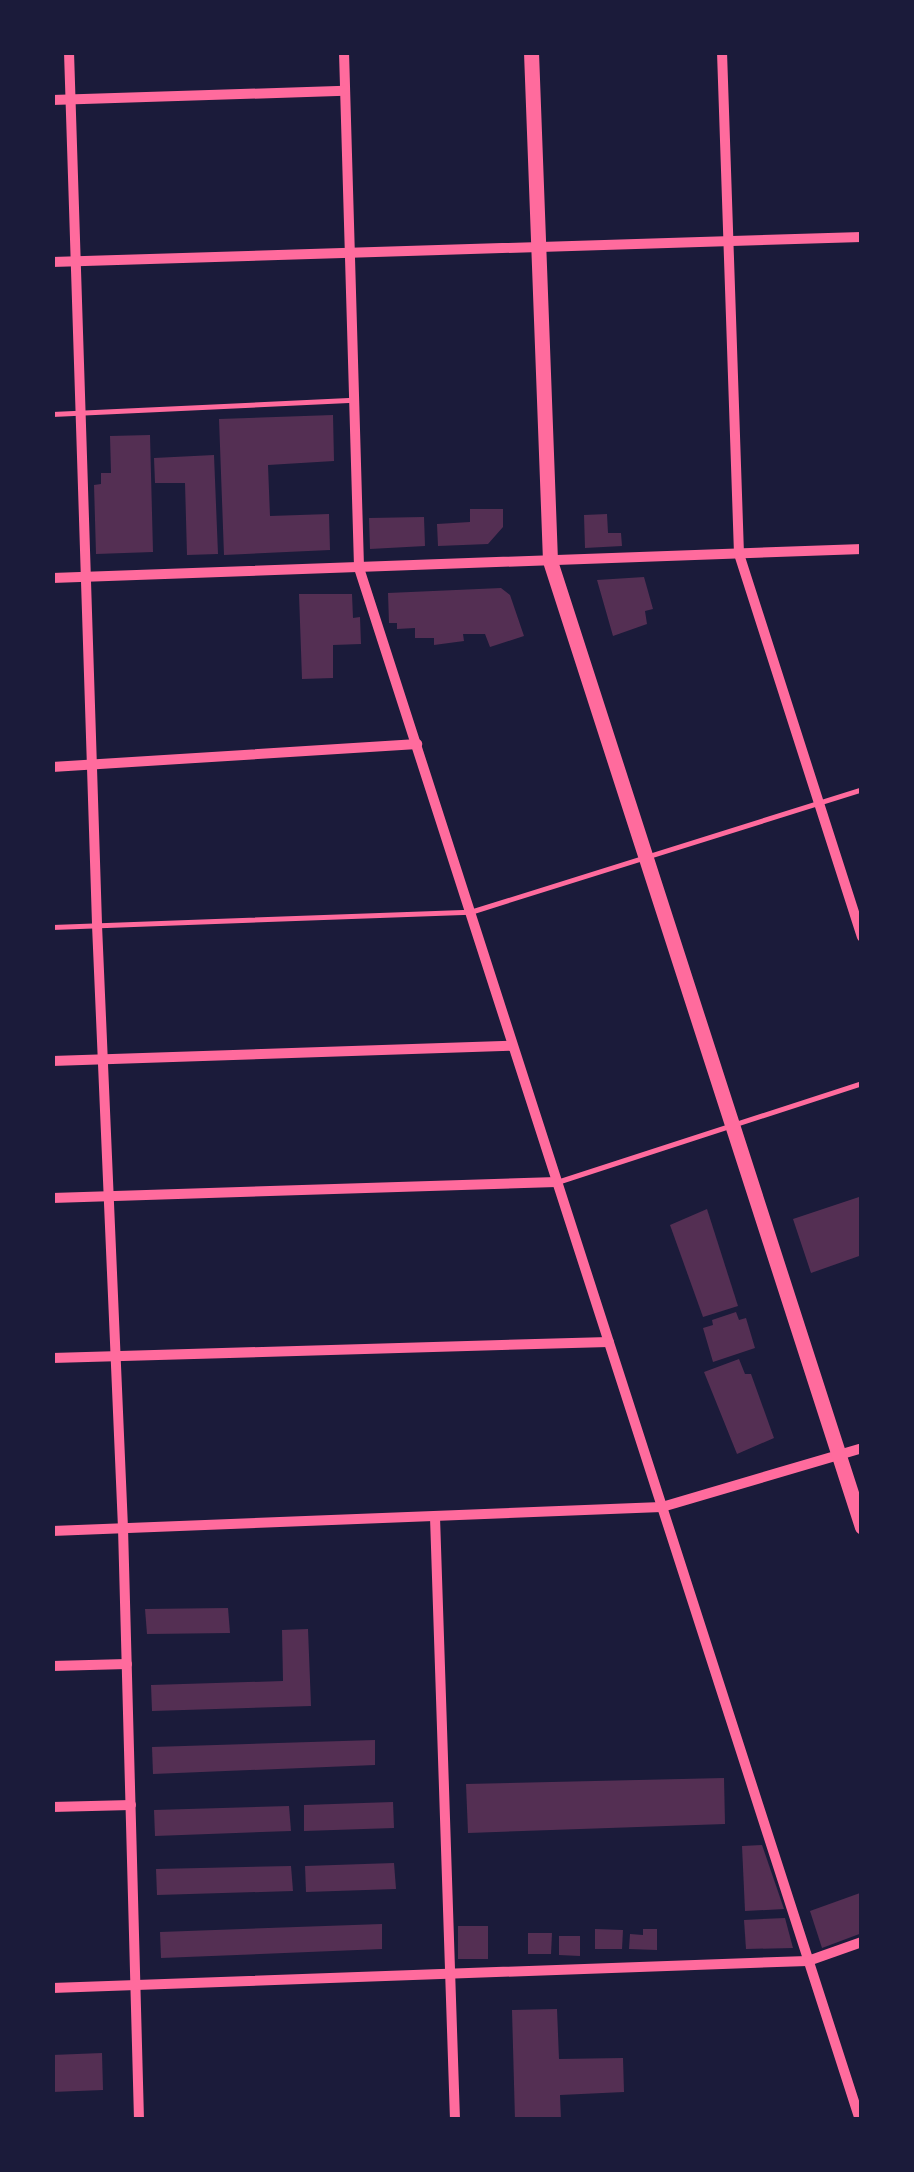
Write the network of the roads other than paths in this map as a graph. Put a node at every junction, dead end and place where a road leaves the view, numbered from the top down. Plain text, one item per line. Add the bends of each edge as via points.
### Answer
1 (69, 52) edge
2 (344, 52) edge
3 (531, 52) edge
4 (722, 52) edge
5 (345, 92) junction
6 (70, 99) junction
7 (52, 100) edge
8 (862, 237) edge
9 (728, 241) junction
10 (538, 248) junction
11 (350, 253) junction
12 (52, 262) edge
13 (76, 262) junction
14 (354, 400) junction
15 (82, 413) junction
16 (52, 414) edge
17 (862, 549) edge
18 (739, 554) junction
19 (550, 561) junction
20 (360, 568) junction
21 (85, 577) junction
22 (52, 578) edge
23 (416, 744) junction
24 (93, 765) junction
25 (52, 768) edge
26 (862, 789) edge
27 (818, 803) junction
28 (645, 857) junction
29 (470, 912) junction
30 (96, 926) junction
31 (52, 927) edge
32 (862, 938) edge
33 (512, 1046) junction
34 (103, 1059) junction
35 (52, 1061) edge
36 (862, 1082) edge
37 (732, 1124) junction
38 (557, 1182) junction
39 (109, 1196) junction
40 (52, 1198) edge
41 (609, 1342) junction
42 (114, 1356) junction
43 (52, 1358) edge
44 (862, 1448) edge
45 (839, 1456) junction
46 (662, 1508) junction
47 (435, 1517) junction
48 (862, 1526) edge
49 (123, 1528) junction
50 (52, 1531) edge
51 (127, 1664) junction
52 (52, 1666) edge
53 (131, 1805) junction
54 (52, 1806) edge
55 (862, 1942) edge
56 (808, 1961) junction
57 (451, 1974) junction
58 (136, 1985) junction
59 (52, 1988) edge
60 (139, 2120) edge
61 (455, 2120) edge
62 (860, 2120) edge

1 - 6 street
2 - 5 street
3 - 10 main road
4 - 9 street
5 - 6 street
5 - 11 street
6 - 7 street
6 - 13 street
8 - 9 street
9 - 10 street
9 - 18 street
10 - 11 street
10 - 19 main road
11 - 13 street
11 - 14 street
12 - 13 street
13 - 15 street
14 - 15 lane
14 - 20 street
15 - 16 lane
15 - 21 street
17 - 18 street
18 - 19 street
18 - 27 street
19 - 20 street
19 - 28 main road
20 - 21 street
20 - 23 street
21 - 22 street
21 - 24 street
23 - 24 street
23 - 29 street
24 - 25 street
24 - 30 street
26 - 27 lane
27 - 28 lane
27 - 32 street
28 - 29 lane
28 - 37 main road
29 - 30 lane
29 - 33 street
30 - 31 lane
30 - 34 street
33 - 34 street
33 - 38 street
34 - 35 street
34 - 39 street
36 - 37 lane
37 - 38 lane
37 - 45 main road
38 - 39 street
38 - 41 street
39 - 40 street
39 - 42 street
41 - 42 street
41 - 46 street
42 - 43 street
42 - 49 street
44 - 45 street
45 - 46 street
45 - 48 main road
46 - 47 street
46 - 56 street
47 - 49 street
47 - 57 street
49 - 50 street
49 - 51 street
51 - 52 street
51 - 53 street
53 - 54 street
53 - 58 street
55 - 56 street
56 - 57 street
56 - 62 street
57 - 58 street
57 - 61 street
58 - 59 street
58 - 60 street

